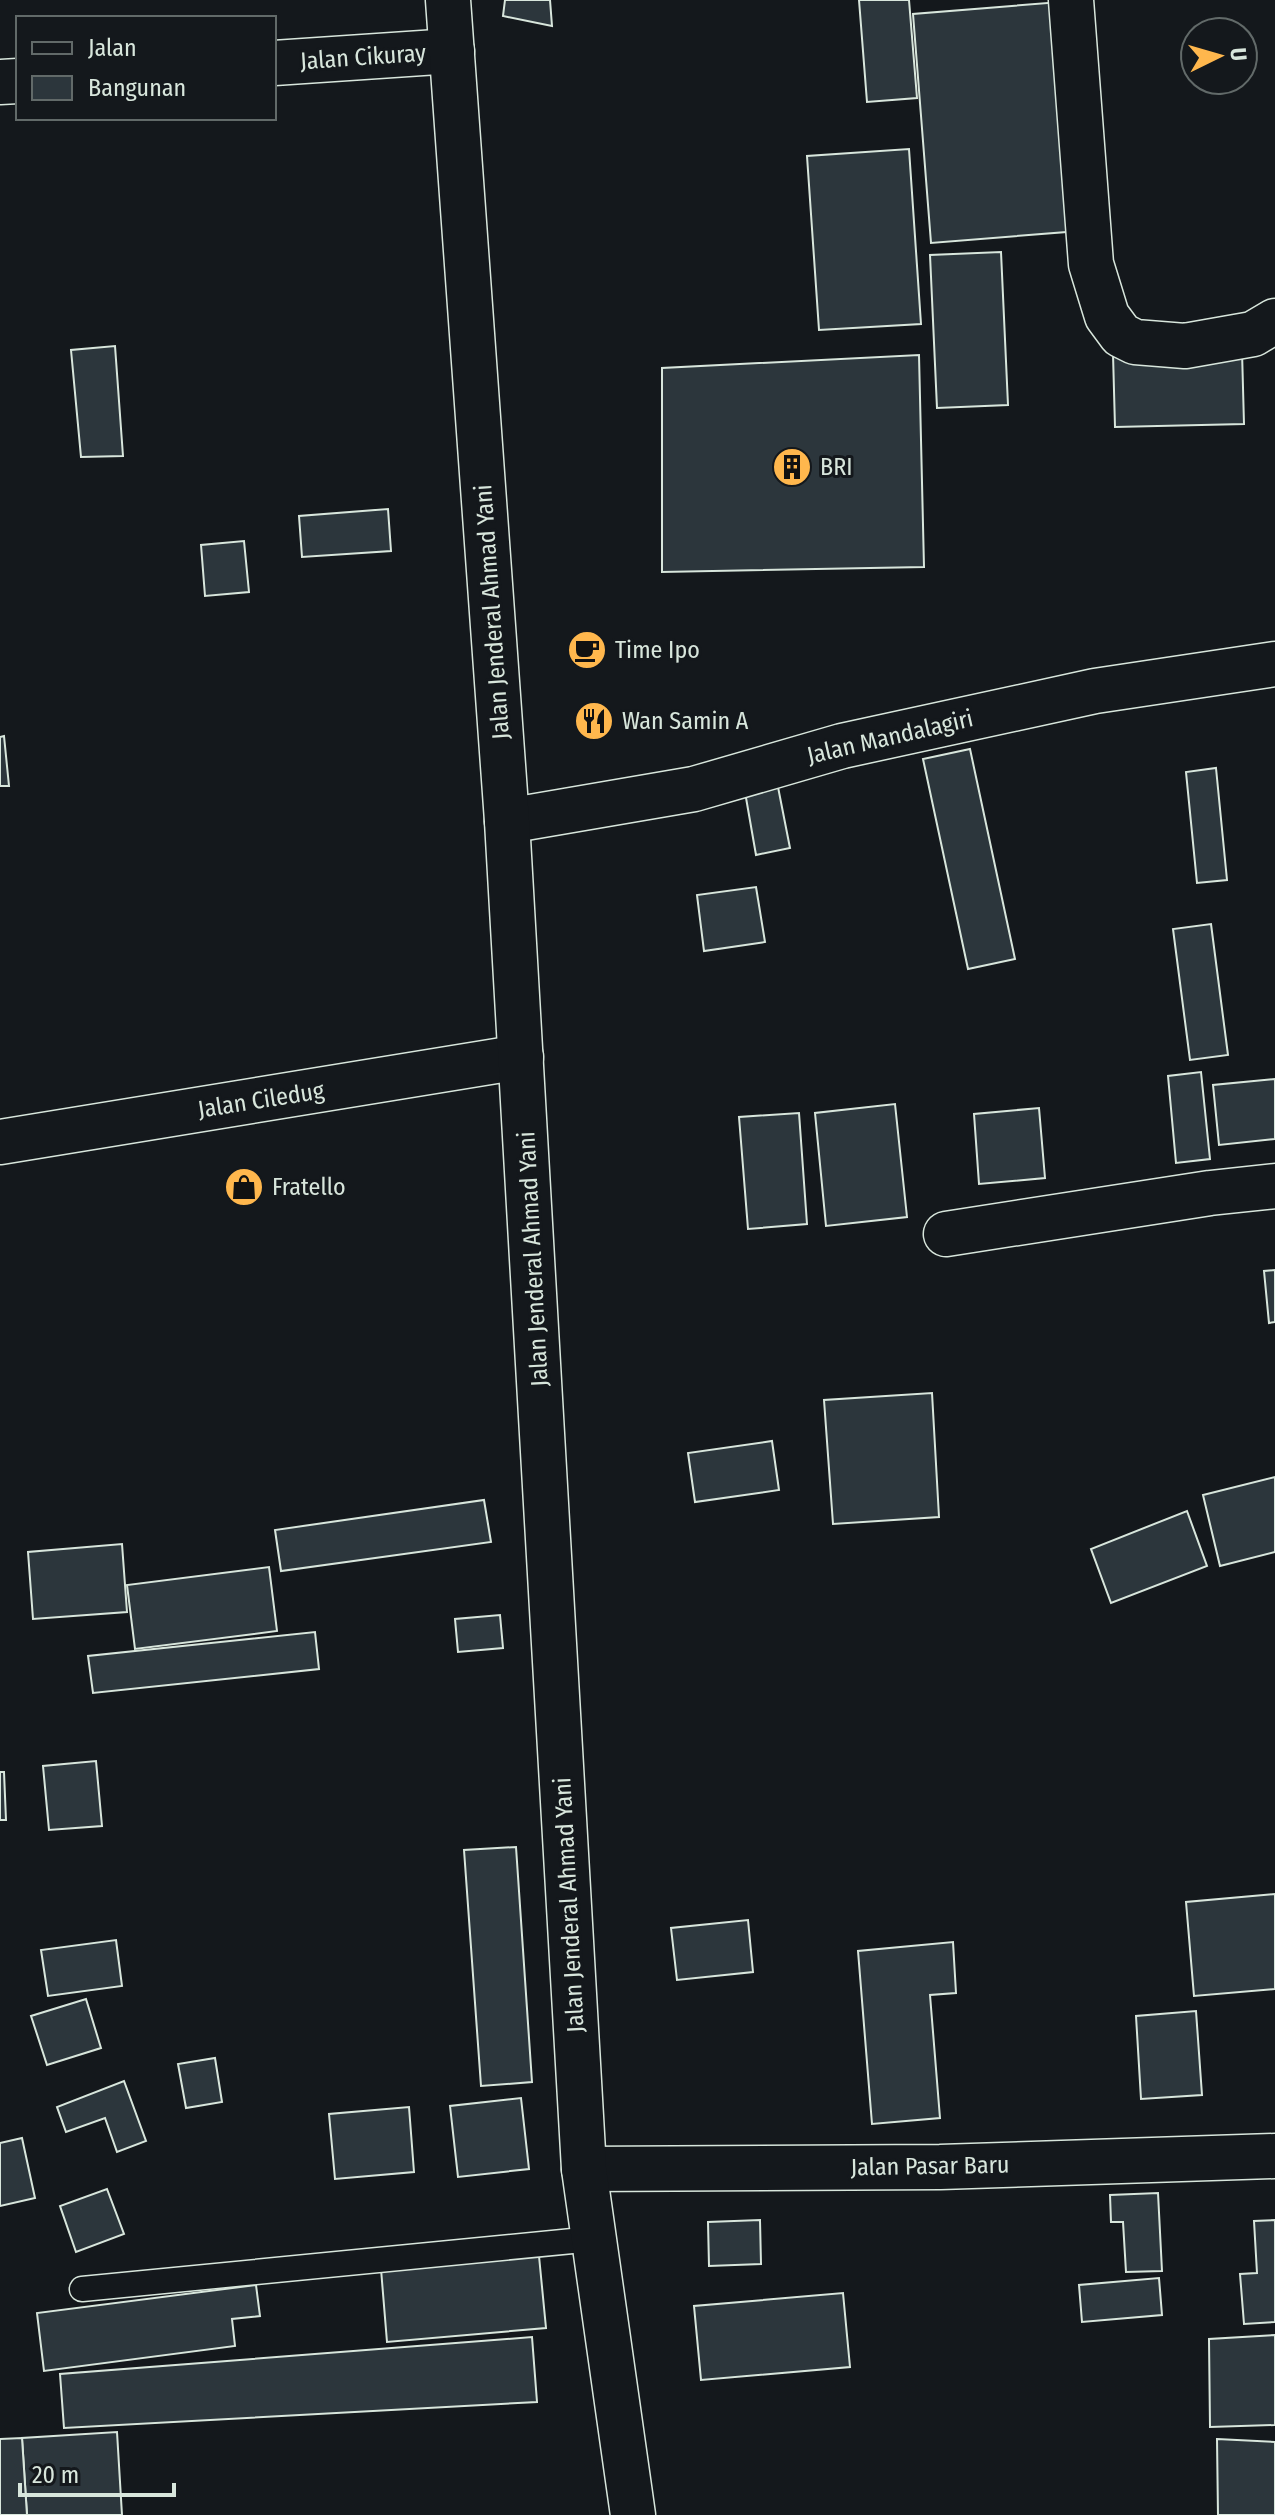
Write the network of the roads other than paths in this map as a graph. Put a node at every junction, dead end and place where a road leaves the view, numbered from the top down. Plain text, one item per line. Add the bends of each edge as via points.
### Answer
1 (448, 0) edge
2 (1071, 0) edge
3 (452, 51) junction
4 (276, 63) edge
5 (1275, 321) edge
6 (1275, 664) edge
7 (507, 821) junction
8 (521, 1057) junction
9 (0, 1142) edge
10 (1275, 1186) edge
11 (946, 1234) dead end
12 (1275, 2156) edge
13 (584, 2169) junction
14 (593, 2239) junction
15 (82, 2289) dead end
16 (633, 2515) edge

1 - 3 street, Jalan Jenderal Ahmad Yani
2 - 5 street via 1091,264 1107,316 1121,335 1135,342 1185,346 1253,334
3 - 4 street, Jalan Cikuray
3 - 7 street, Jalan Jenderal Ahmad Yani
6 - 7 street, Jalan Mandalagiri via 1095,691 842,746 694,789
7 - 8 street, Jalan Jenderal Ahmad Yani
8 - 9 street, Jalan Ciledug
8 - 13 street, Jalan Jenderal Ahmad Yani
10 - 11 street
12 - 13 street, Jalan Pasar Baru via 940,2167
13 - 14 street, Jalan Jenderal Ahmad Yani
14 - 15 lane
14 - 16 street, Jalan Jenderal Ahmad Yani

